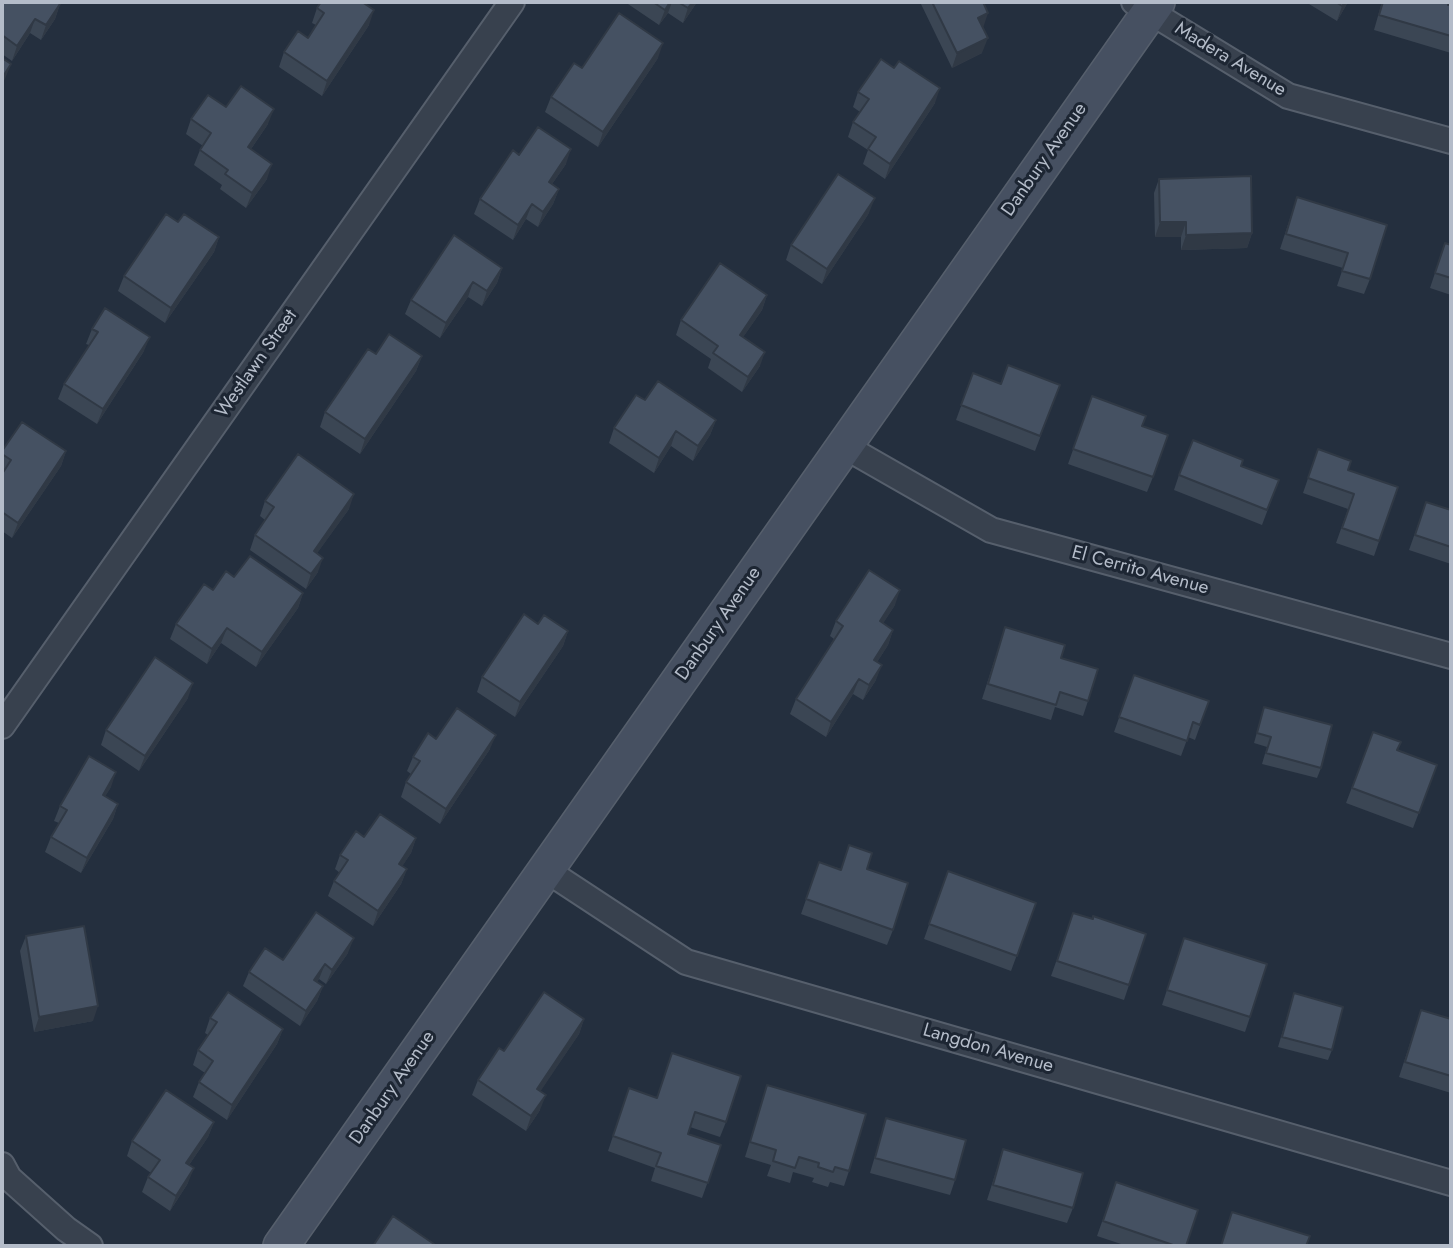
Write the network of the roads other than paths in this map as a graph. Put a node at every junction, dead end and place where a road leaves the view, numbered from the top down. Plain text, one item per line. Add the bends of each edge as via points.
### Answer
1 (512, 2) edge
2 (1147, 5) edge
3 (1451, 141) edge
4 (844, 446) junction
5 (1451, 656) edge
6 (2, 726) edge
7 (545, 870) junction
8 (2, 1165) edge
9 (1451, 1183) edge
10 (90, 1246) edge
11 (281, 1246) edge

1 - 6 street, Westlawn Street
2 - 3 street, Madera Avenue via 1288,96
2 - 4 street, Danbury Avenue
4 - 5 street, El Cerrito Avenue via 991,530
4 - 7 street, Danbury Avenue
7 - 9 street, Langdon Avenue via 687,961
7 - 11 street, Danbury Avenue
8 - 10 street via 9,1178

